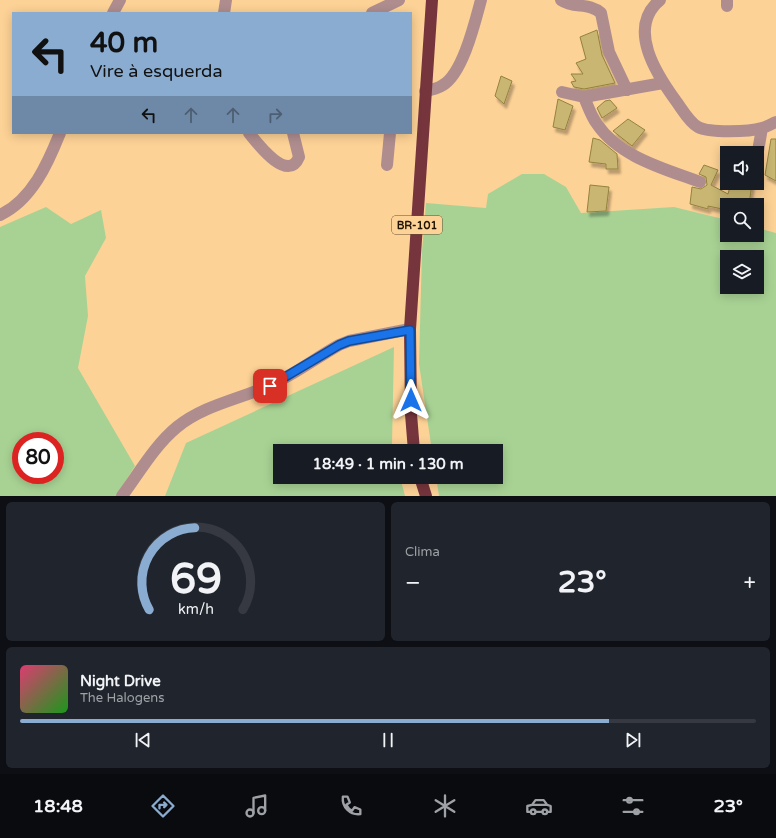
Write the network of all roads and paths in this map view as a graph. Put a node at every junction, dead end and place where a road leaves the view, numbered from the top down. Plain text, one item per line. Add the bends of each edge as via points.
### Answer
1 (120, 0) edge
2 (226, 0) edge
3 (399, 0) edge
4 (432, 0) edge
5 (481, 0) edge
6 (561, 0) edge
7 (660, 0) edge
8 (379, 11) edge
9 (114, 12) edge
10 (224, 12) edge
11 (663, 83) junction
12 (628, 90) junction
13 (425, 91) junction
14 (562, 92) dead end
15 (584, 97) junction
16 (776, 122) edge
17 (762, 128) junction
18 (60, 134) edge
19 (249, 134) edge
20 (293, 134) edge
21 (390, 134) edge
22 (759, 146) edge
23 (387, 165) dead end
24 (700, 182) dead end
25 (0, 215) edge
26 (410, 330) junction
27 (413, 444) edge
28 (422, 484) edge
29 (122, 496) edge
30 (426, 496) edge

1 - 9 street
2 - 10 street
3 - 8 street
4 - 13 highway, BR-101
5 - 13 street via 462,60 444,85
6 - 12 street via 573,5 592,7 601,14 609,52
7 - 11 street via 647,17 645,32 647,51
11 - 12 street
11 - 17 street via 698,127 743,131
12 - 15 street
13 - 26 highway, BR-101
14 - 15 street
15 - 24 street via 597,125 626,150 644,160
16 - 17 street
17 - 22 street
18 - 25 street via 35,184 20,200
19 - 20 street via 275,161 289,166 298,157
21 - 23 street
26 - 27 highway, BR-101
26 - 29 street via 339,345 282,380 228,400 185,422 152,454
28 - 30 highway

